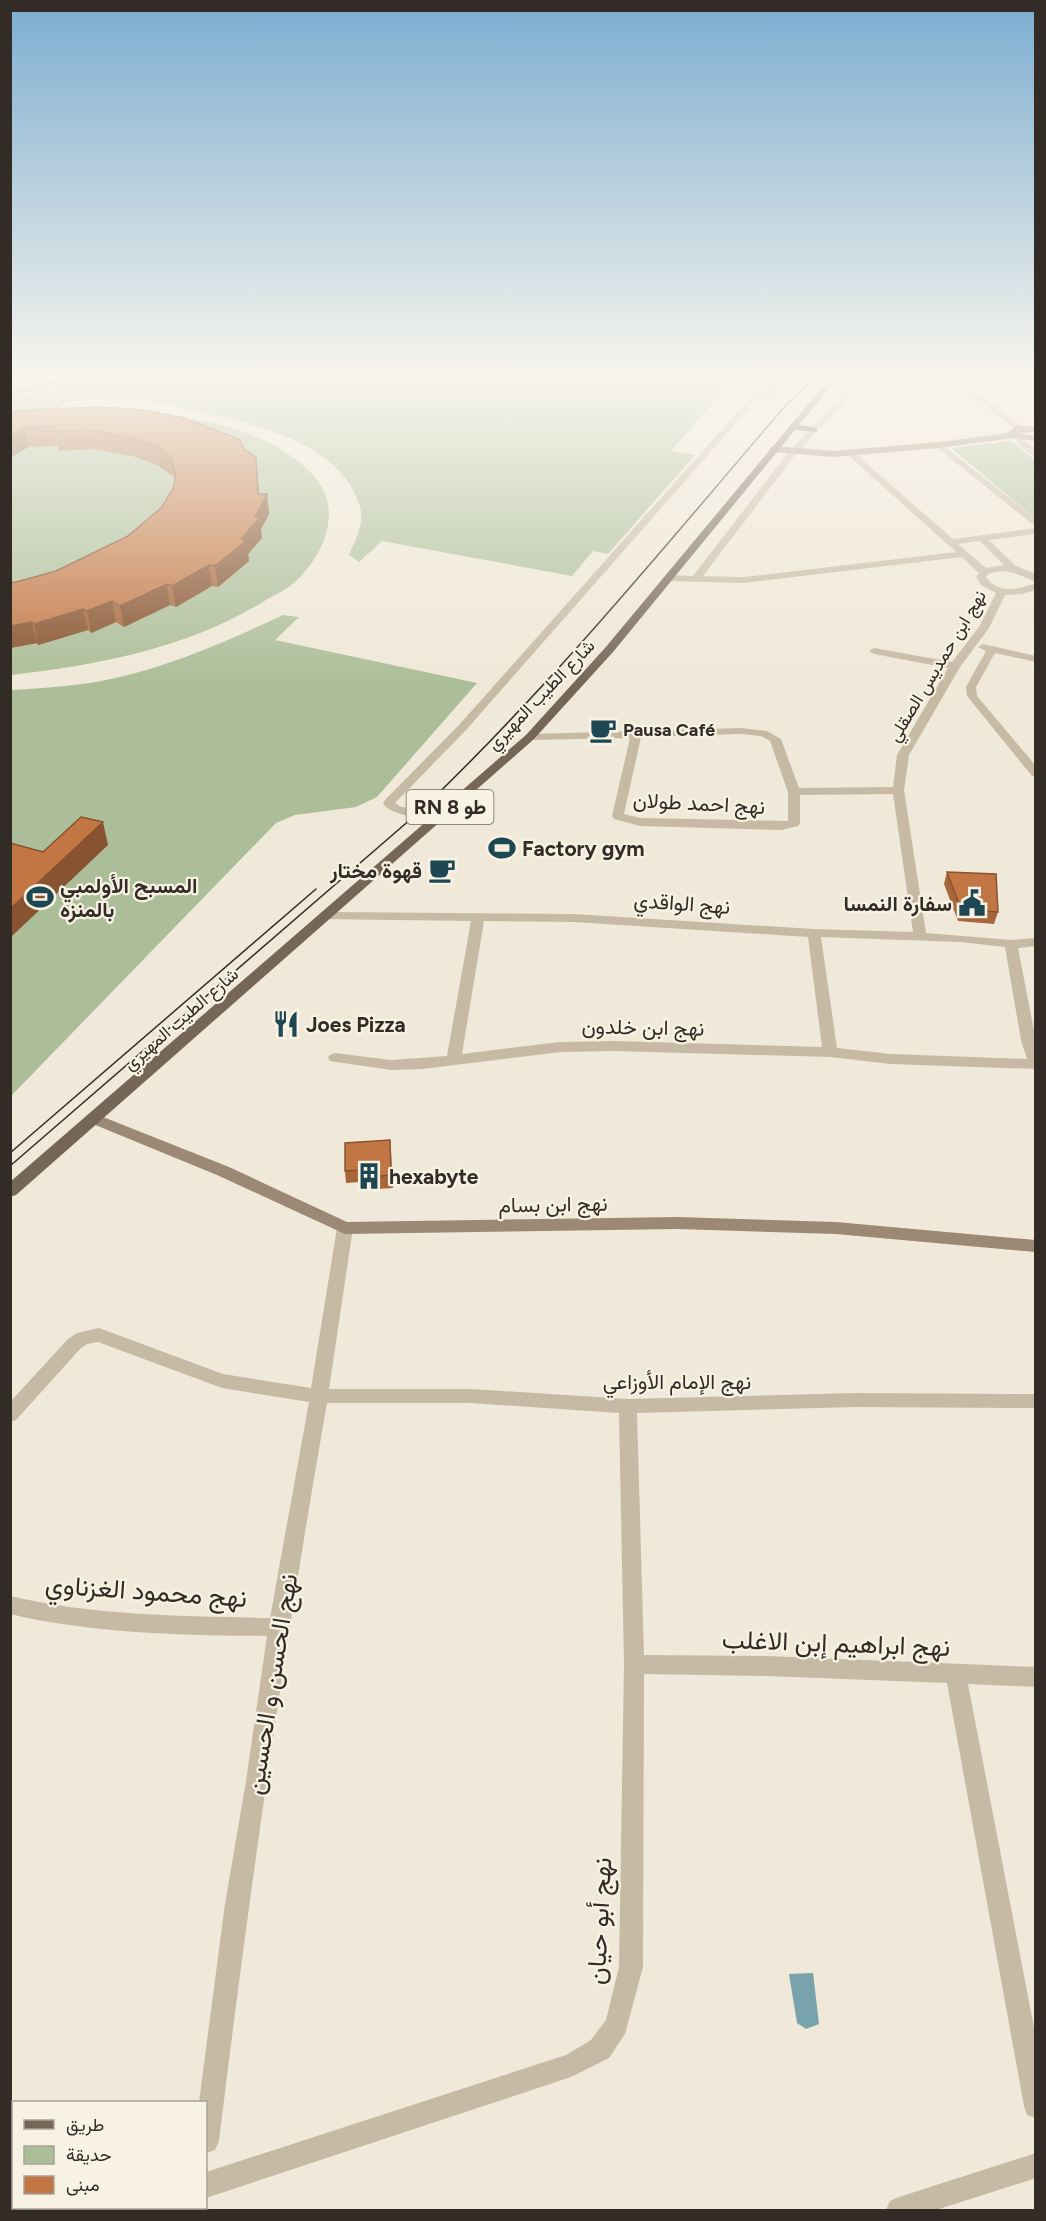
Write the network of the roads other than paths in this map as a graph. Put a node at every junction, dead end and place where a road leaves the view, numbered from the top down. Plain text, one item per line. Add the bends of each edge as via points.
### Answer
1 (684, 477) edge
2 (750, 477) edge
3 (774, 477) edge
4 (878, 477) edge
5 (977, 477) edge
6 (1035, 524) edge
7 (1035, 531) edge
8 (982, 538) junction
9 (952, 542) junction
10 (965, 554) junction
11 (1012, 568) junction
12 (984, 572) junction
13 (668, 578) junction
14 (696, 579) junction
15 (1035, 583) edge
16 (1002, 591) junction
17 (972, 645) junction
18 (992, 649) junction
19 (874, 651) dead end
20 (1035, 659) edge
21 (955, 666) junction
22 (636, 735) junction
23 (530, 737) junction
24 (1035, 774) edge
25 (898, 790) junction
26 (794, 792) junction
27 (444, 813) junction
28 (326, 916) junction
29 (478, 918) junction
30 (814, 933) junction
31 (920, 937) junction
32 (1035, 942) edge
33 (1011, 944) junction
34 (830, 1052) junction
35 (335, 1058) dead end
36 (454, 1060) junction
37 (1035, 1064) edge
38 (93, 1118) junction
39 (10, 1191) edge
40 (345, 1228) junction
41 (1035, 1246) edge
42 (319, 1396) junction
43 (1035, 1401) edge
44 (628, 1406) junction
45 (10, 1415) edge
46 (10, 1605) edge
47 (278, 1627) junction
48 (634, 1664) junction
49 (956, 1674) junction
50 (1035, 1677) edge
51 (1035, 2106) edge
52 (207, 2133) edge
53 (1035, 2165) edge
54 (207, 2185) edge
55 (899, 2211) edge

1 - 27 street via 463,727 389,803 398,811
2 - 13 main road, شارع الطيب المهيري / RN 8 طو
3 - 14 street
4 - 9 street
5 - 6 street
7 - 8 street
8 - 9 street
8 - 11 street
9 - 10 street
10 - 12 street
10 - 14 street via 744,580
11 - 12 street
11 - 15 street via 1026,572
12 - 16 street via 983,582
13 - 14 street
13 - 23 main road, شارع الطيب المهيري / RN 8 طو
15 - 16 street via 1027,591
16 - 17 street, نهج ابن حمديس الصقلي
17 - 18 street
17 - 21 street, نهج ابن حمديس الصقلي
18 - 20 street
18 - 24 street via 971,687 972,696
19 - 21 street
21 - 25 street, نهج ابن حمديس الصقلي via 903,754
22 - 23 street, نهج احمد طولان
22 - 26 street, نهج احمد طولان via 763,733 775,739
22 - 26 street, نهج احمد طولان via 618,812 622,819 787,826 795,821
23 - 27 main road, شارع الطيب المهيري / RN 8 طو
25 - 26 street, نهج احمد طولان
25 - 31 street, نهج ابن حمديس الصقلي
27 - 28 main road, شارع الطيب المهيري / RN 8 طو
28 - 29 street, نهج الواقدي
28 - 38 main road, شارع الطيب المهيري / RN 8 طو
29 - 30 street, نهج الواقدي via 574,918
29 - 36 street
30 - 31 street, نهج الواقدي
30 - 34 street
31 - 33 street, نهج الواقدي
32 - 33 street, نهج الواقدي
33 - 37 street
34 - 36 street, نهج ابن خلدون via 560,1047
34 - 37 street, نهج ابن خلدون via 891,1059
35 - 36 street, نهج ابن خلدون via 391,1065
38 - 39 main road, شارع الطيب المهيري / RN 8 طو
38 - 40 street, نهج ابن بسام via 223,1171
40 - 41 street, نهج ابن بسام via 678,1223 837,1228
40 - 42 street, نهج الحسن و الحسين
42 - 44 street, نهج الإمام الأوزاعي via 471,1396
42 - 45 street via 222,1381 110,1338 91,1336 74,1344
42 - 47 street, نهج الحسن و الحسين
43 - 44 street, نهج الإمام الأوزاعي via 855,1400
44 - 48 street, نهج أبو حيان
46 - 47 street, نهج محمود الغزناوي via 101,1621
47 - 52 street, نهج الحسن و الحسين via 236,1904
48 - 49 street, نهج ابراهيم إبن الاغلب
48 - 54 street, نهج أبو حيان via 631,1967 617,2026 600,2049 571,2065
49 - 50 street, نهج ابراهيم إبن الاغلب
49 - 51 street
53 - 55 street

